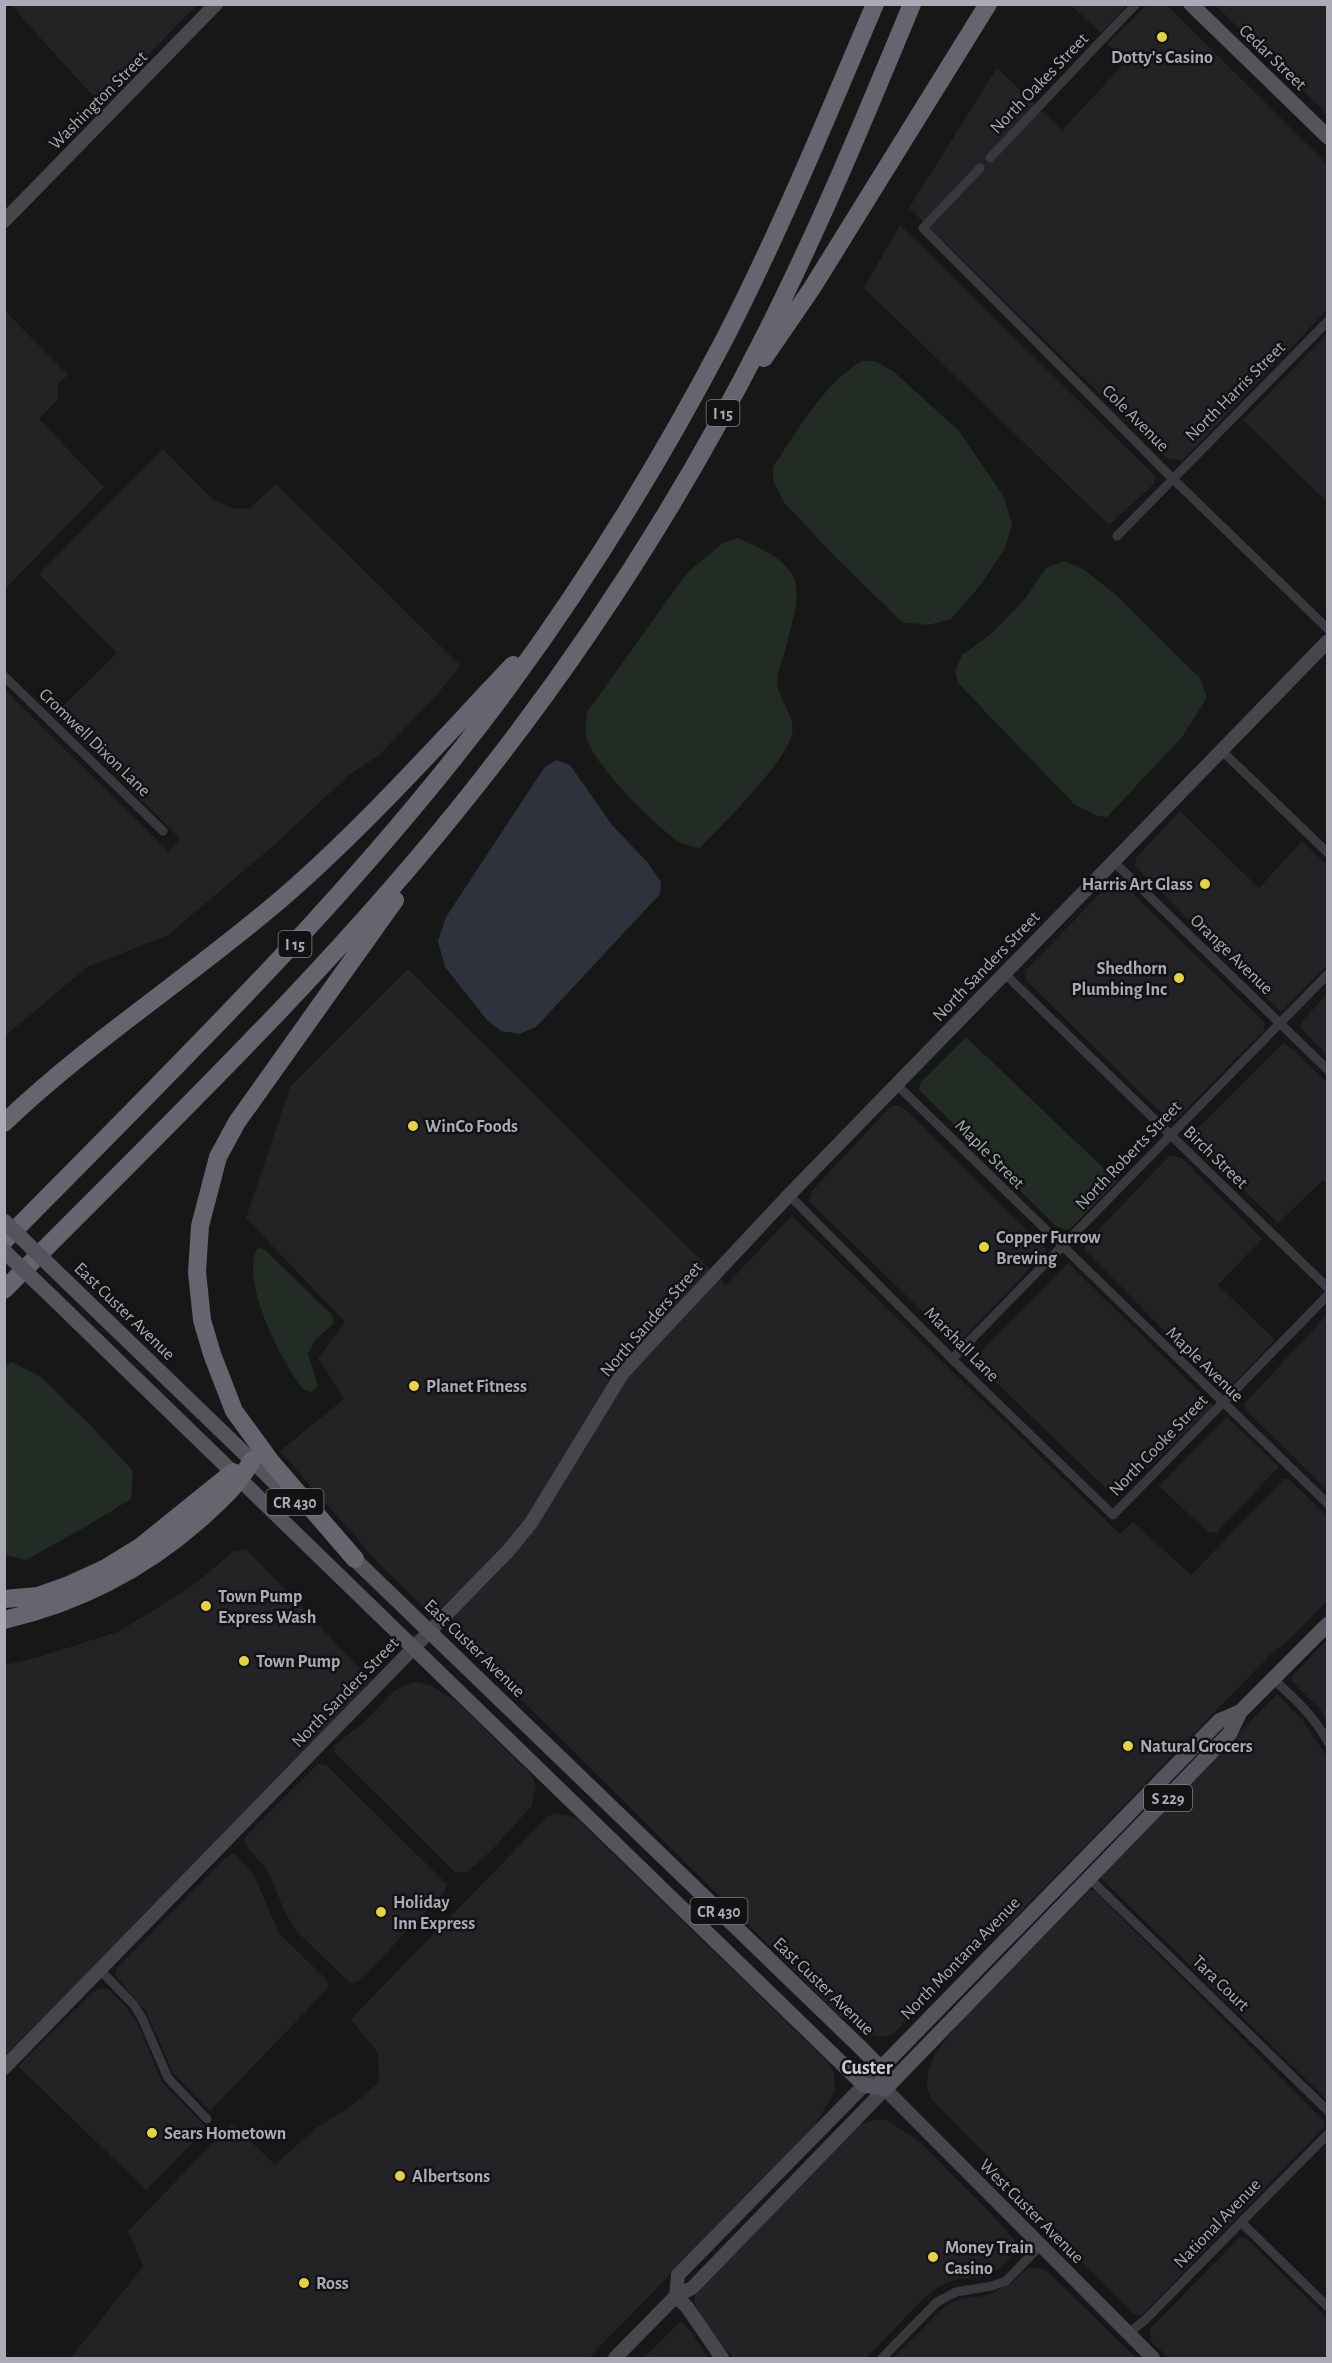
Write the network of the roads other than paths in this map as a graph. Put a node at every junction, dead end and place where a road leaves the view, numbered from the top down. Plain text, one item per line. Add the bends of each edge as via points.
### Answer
1 (216, 4) edge
2 (875, 4) edge
3 (912, 4) edge
4 (988, 4) edge
5 (1137, 4) edge
6 (1191, 4) edge
7 (1328, 137) edge
8 (990, 158) dead end
9 (980, 168) dead end
10 (4, 221) edge
11 (1328, 321) edge
12 (709, 439) junction
13 (1172, 478) junction
14 (1117, 536) dead end
15 (556, 620) junction
16 (1328, 629) edge
17 (1328, 640) edge
18 (4, 676) edge
19 (1221, 750) junction
20 (474, 789) junction
21 (163, 831) dead end
22 (1328, 853) edge
23 (1113, 861) junction
24 (1004, 973) junction
25 (1328, 974) edge
26 (1279, 1023) junction
27 (1328, 1070) edge
28 (896, 1084) junction
29 (4, 1123) edge
30 (1170, 1135) junction
31 (789, 1195) junction
32 (84, 1209) junction
33 (4, 1221) edge
34 (4, 1241) edge
35 (1061, 1247) junction
36 (4, 1251) edge
37 (1328, 1288) edge
38 (4, 1290) edge
39 (1328, 1295) edge
40 (4, 1303) edge
41 (952, 1359) junction
42 (1222, 1403) junction
43 (252, 1460) junction
44 (237, 1476) junction
45 (1328, 1504) edge
46 (1113, 1515) joint
47 (355, 1559) junction
48 (4, 1599) edge
49 (4, 1620) edge
50 (1328, 1623) edge
51 (429, 1631) junction
52 (413, 1648) junction
53 (1273, 1679) junction
54 (1240, 1712) junction
55 (1328, 1742) edge
56 (1090, 1879) junction
57 (100, 1970) junction
58 (4, 2068) edge
59 (880, 2068) junction
60 (864, 2085) junction
61 (885, 2089) junction
62 (1328, 2111) edge
63 (207, 2119) dead end
64 (1328, 2134) edge
65 (1242, 2223) junction
66 (1041, 2245) junction
67 (676, 2296) junction
68 (1328, 2307) edge
69 (1128, 2334) junction
70 (615, 2358) edge
71 (722, 2358) edge
72 (882, 2358) edge
73 (1153, 2358) edge

1 - 10 street, Washington Street
2 - 15 highway, I 15 via 724,340 634,499
3 - 12 highway, I 15 via 797,270
4 - 12 highway via 812,288
5 - 8 street, North Oakes Street
6 - 7 main road, Cedar Street
9 - 13 street, Cole Avenue via 923,228
11 - 13 street, North Harris Street
12 - 20 highway, I 15 via 598,619
13 - 14 street, North Harris Street
13 - 16 street, Cole Avenue
15 - 29 highway via 332,853 244,930 57,1075
15 - 34 highway, I 15 via 466,744 349,885
17 - 19 street, North Sanders Street
18 - 21 street, Cromwell Dixon Lane
19 - 22 street
19 - 23 street, North Sanders Street
20 - 32 highway, I 15 via 351,935
20 - 47 highway via 237,1122 218,1157 200,1226 197,1272 202,1320 234,1411 272,1463
23 - 24 street, North Sanders Street
23 - 26 street, Orange Avenue
24 - 28 street, North Sanders Street
24 - 30 street, Birch Street
25 - 26 street, North Roberts Street
26 - 27 street, Orange Avenue
26 - 30 street, North Roberts Street
28 - 31 street, North Sanders Street
28 - 35 street, Maple Street
30 - 35 street, North Roberts Street
30 - 37 street, Birch Street
31 - 41 street, Marshall Lane
31 - 51 street, North Sanders Street via 622,1374 531,1523
32 - 38 highway, I 15
32 - 40 highway
33 - 43 main road, East Custer Avenue / CR 430, bridge
35 - 41 street, North Roberts Street
35 - 42 street, Maple Avenue
36 - 44 main road, CR 430, bridge
39 - 42 street, North Cooke Street
41 - 46 street, Marshall Lane
42 - 45 street, Maple Avenue
42 - 46 street, North Cooke Street
43 - 44 highway
43 - 47 main road, East Custer Avenue / CR 430
44 - 48 highway via 105,1568 38,1596
44 - 49 highway via 230,1493 176,1540 132,1570 86,1595
44 - 52 main road, CR 430
47 - 51 main road, East Custer Avenue / CR 430
50 - 53 main road, North Montana Avenue / S 229
51 - 52 street, North Sanders Street
51 - 59 main road, East Custer Avenue / CR 430
52 - 57 street, North Sanders Street
52 - 60 main road, CR 430
53 - 54 main road, North Montana Avenue / S 229
53 - 55 street via 1304,1706
54 - 56 main road, North Montana Avenue / S 229 via 1230,1733
54 - 59 main road, North Montana Avenue / S 229 via 1211,1729
56 - 61 main road, North Montana Avenue / S 229
56 - 62 street, Tara Court
57 - 58 street, North Sanders Street
57 - 63 street via 134,2005 168,2078
59 - 60 street, North Montana Avenue / S 229
59 - 61 main road
60 - 61 main road
60 - 67 street, North Montana Avenue / S 229 via 678,2275
61 - 66 street, West Custer Avenue
61 - 67 street, North Montana Avenue / S 229 via 692,2288
64 - 65 street, National Avenue
65 - 68 street
65 - 69 street, National Avenue
66 - 69 street, West Custer Avenue
66 - 72 street via 1006,2280 956,2292 937,2302
67 - 70 street, North Montana Avenue / S 229
67 - 71 street
69 - 73 street, West Custer Avenue

